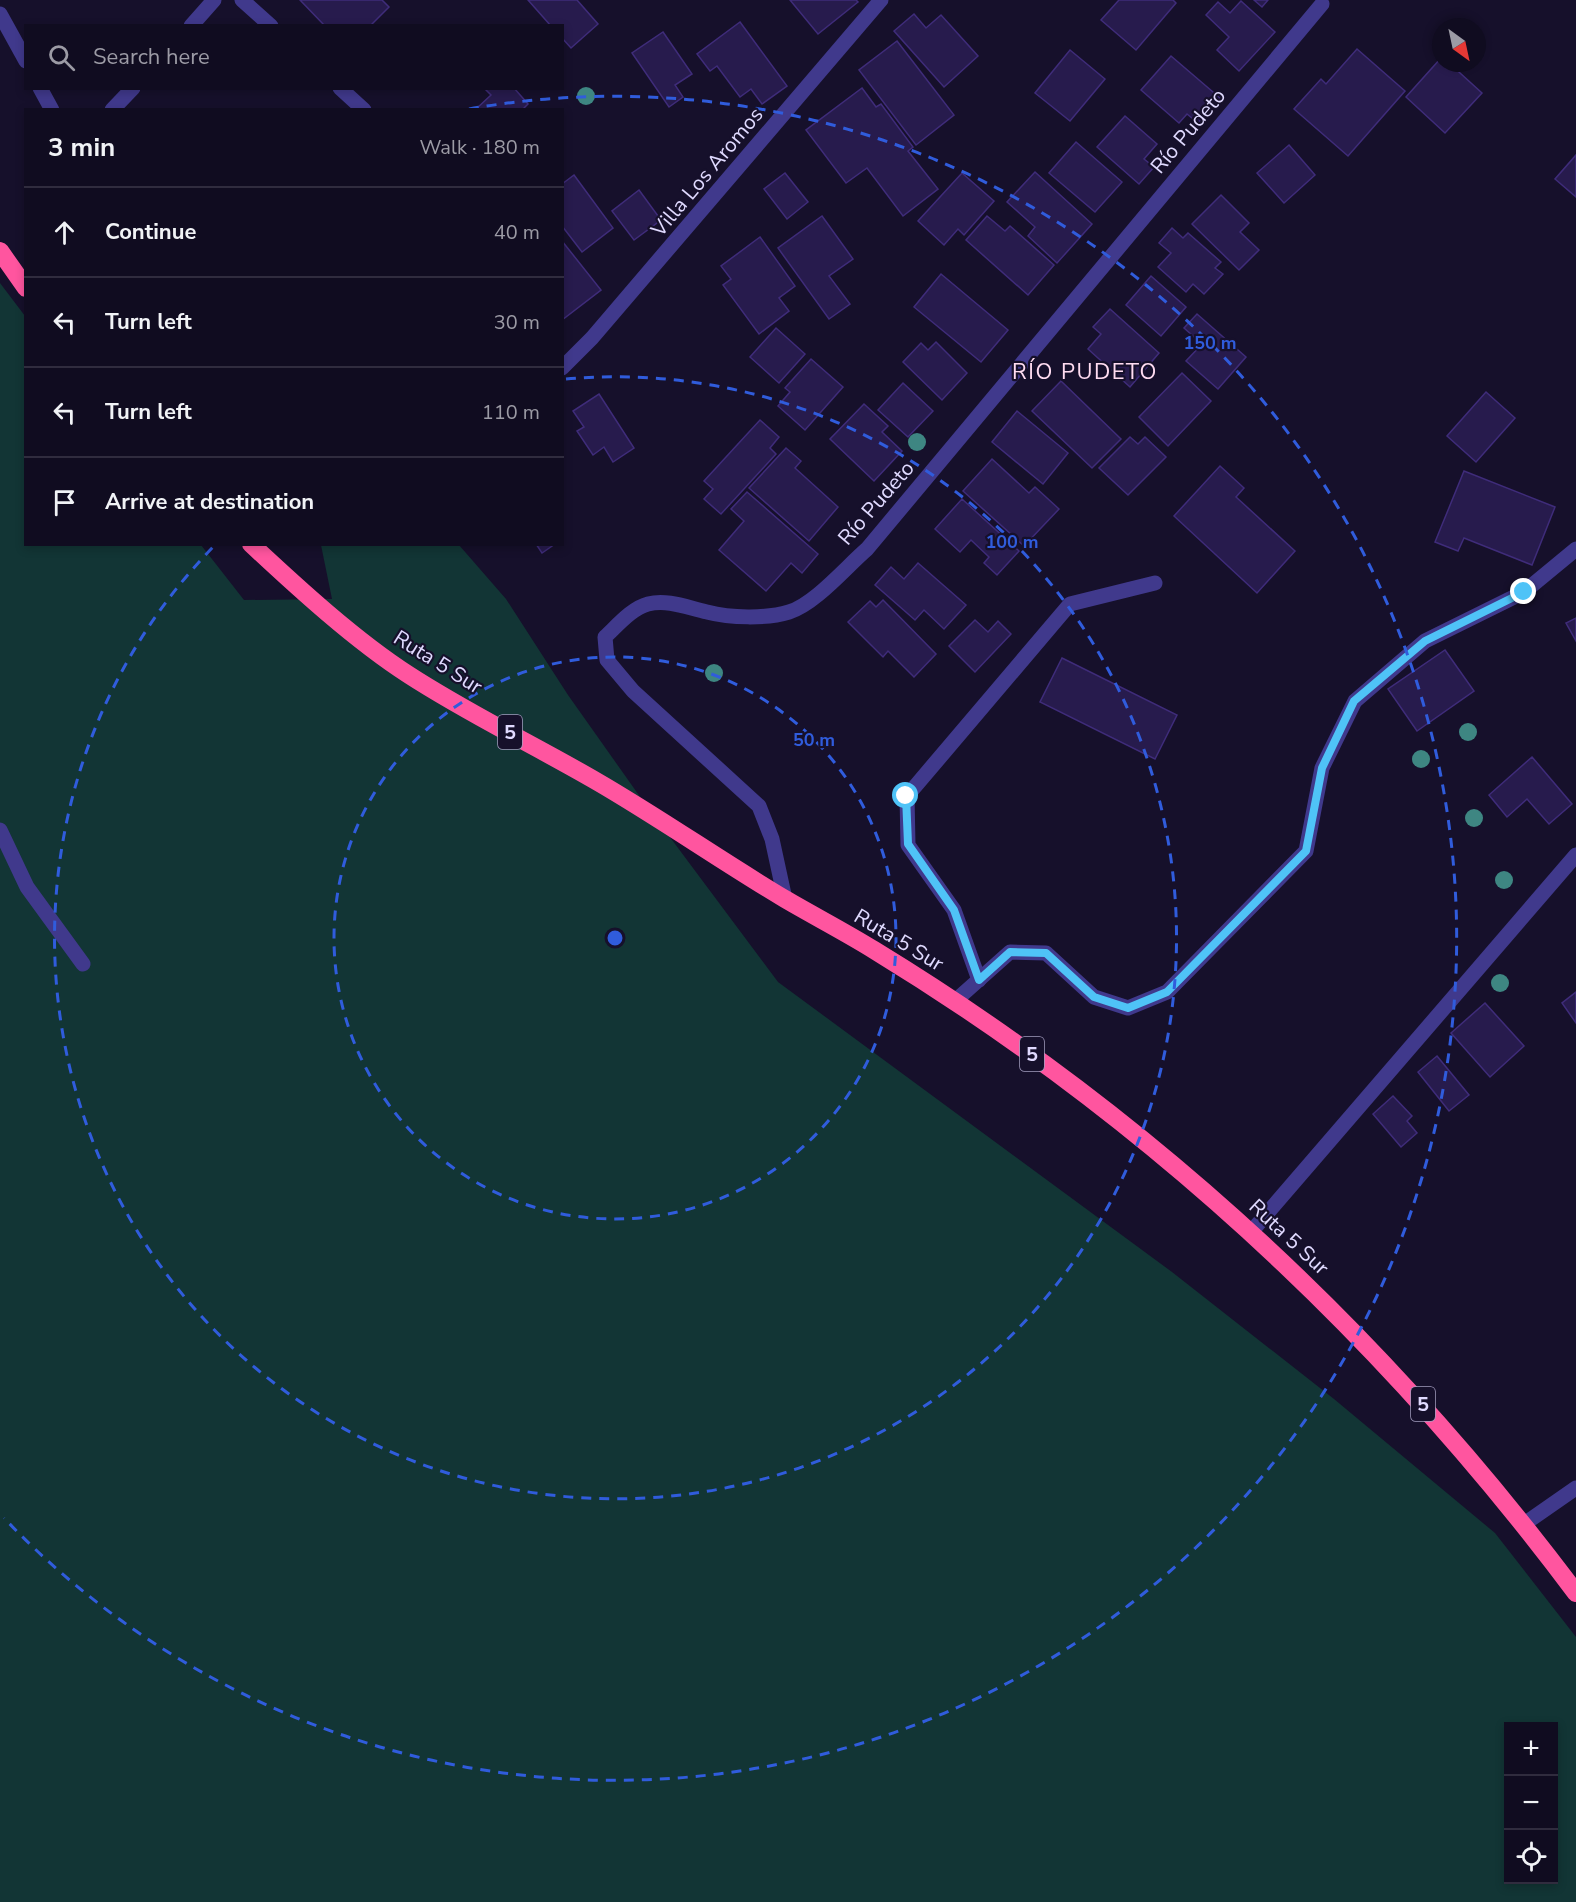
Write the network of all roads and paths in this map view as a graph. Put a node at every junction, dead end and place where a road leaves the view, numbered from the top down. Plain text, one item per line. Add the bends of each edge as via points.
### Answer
1 (214, 0) edge
2 (242, 0) edge
3 (881, 0) edge
4 (1322, 4) dead end
5 (0, 14) edge
6 (193, 24) edge
7 (269, 24) edge
8 (24, 57) edge
9 (41, 90) edge
10 (130, 90) edge
11 (342, 90) edge
12 (51, 108) edge
13 (114, 108) edge
14 (362, 108) edge
15 (0, 251) edge
16 (24, 285) edge
17 (564, 366) edge
18 (253, 546) edge
19 (1576, 549) edge
20 (1155, 583) dead end
21 (0, 830) edge
22 (1576, 855) edge
23 (785, 898) junction
24 (83, 964) dead end
25 (979, 980) junction
26 (955, 1001) junction
27 (1252, 1231) junction
28 (1576, 1488) edge
29 (1524, 1524) junction
30 (1576, 1593) edge

1 - 6 street
2 - 7 street
3 - 17 street, Villa Los Aromos via 600,329
4 - 23 street, Río Pudeto via 867,549 819,593 790,612 751,616 710,613 672,603 648,604 605,637 607,660 633,692 759,806 772,839
5 - 8 street
9 - 12 street
10 - 13 street
11 - 14 street
15 - 16 highway
18 - 23 highway, Ruta 5 Sur / 5 via 408,675 600,783
19 - 25 street via 1524,592 1425,641 1354,701 1322,768 1306,851 1167,992 1128,1008 1094,997 1046,953 1010,952
20 - 25 street via 1070,604 906,796 908,844 954,910
21 - 24 street via 27,886
22 - 27 street
23 - 26 highway, Ruta 5 Sur / 5
25 - 26 street
26 - 27 highway, Ruta 5 Sur / 5 via 1108,1110
27 - 29 highway, Ruta 5 Sur / 5 via 1394,1372
28 - 29 street
29 - 30 highway, Ruta 5 Sur / 5

